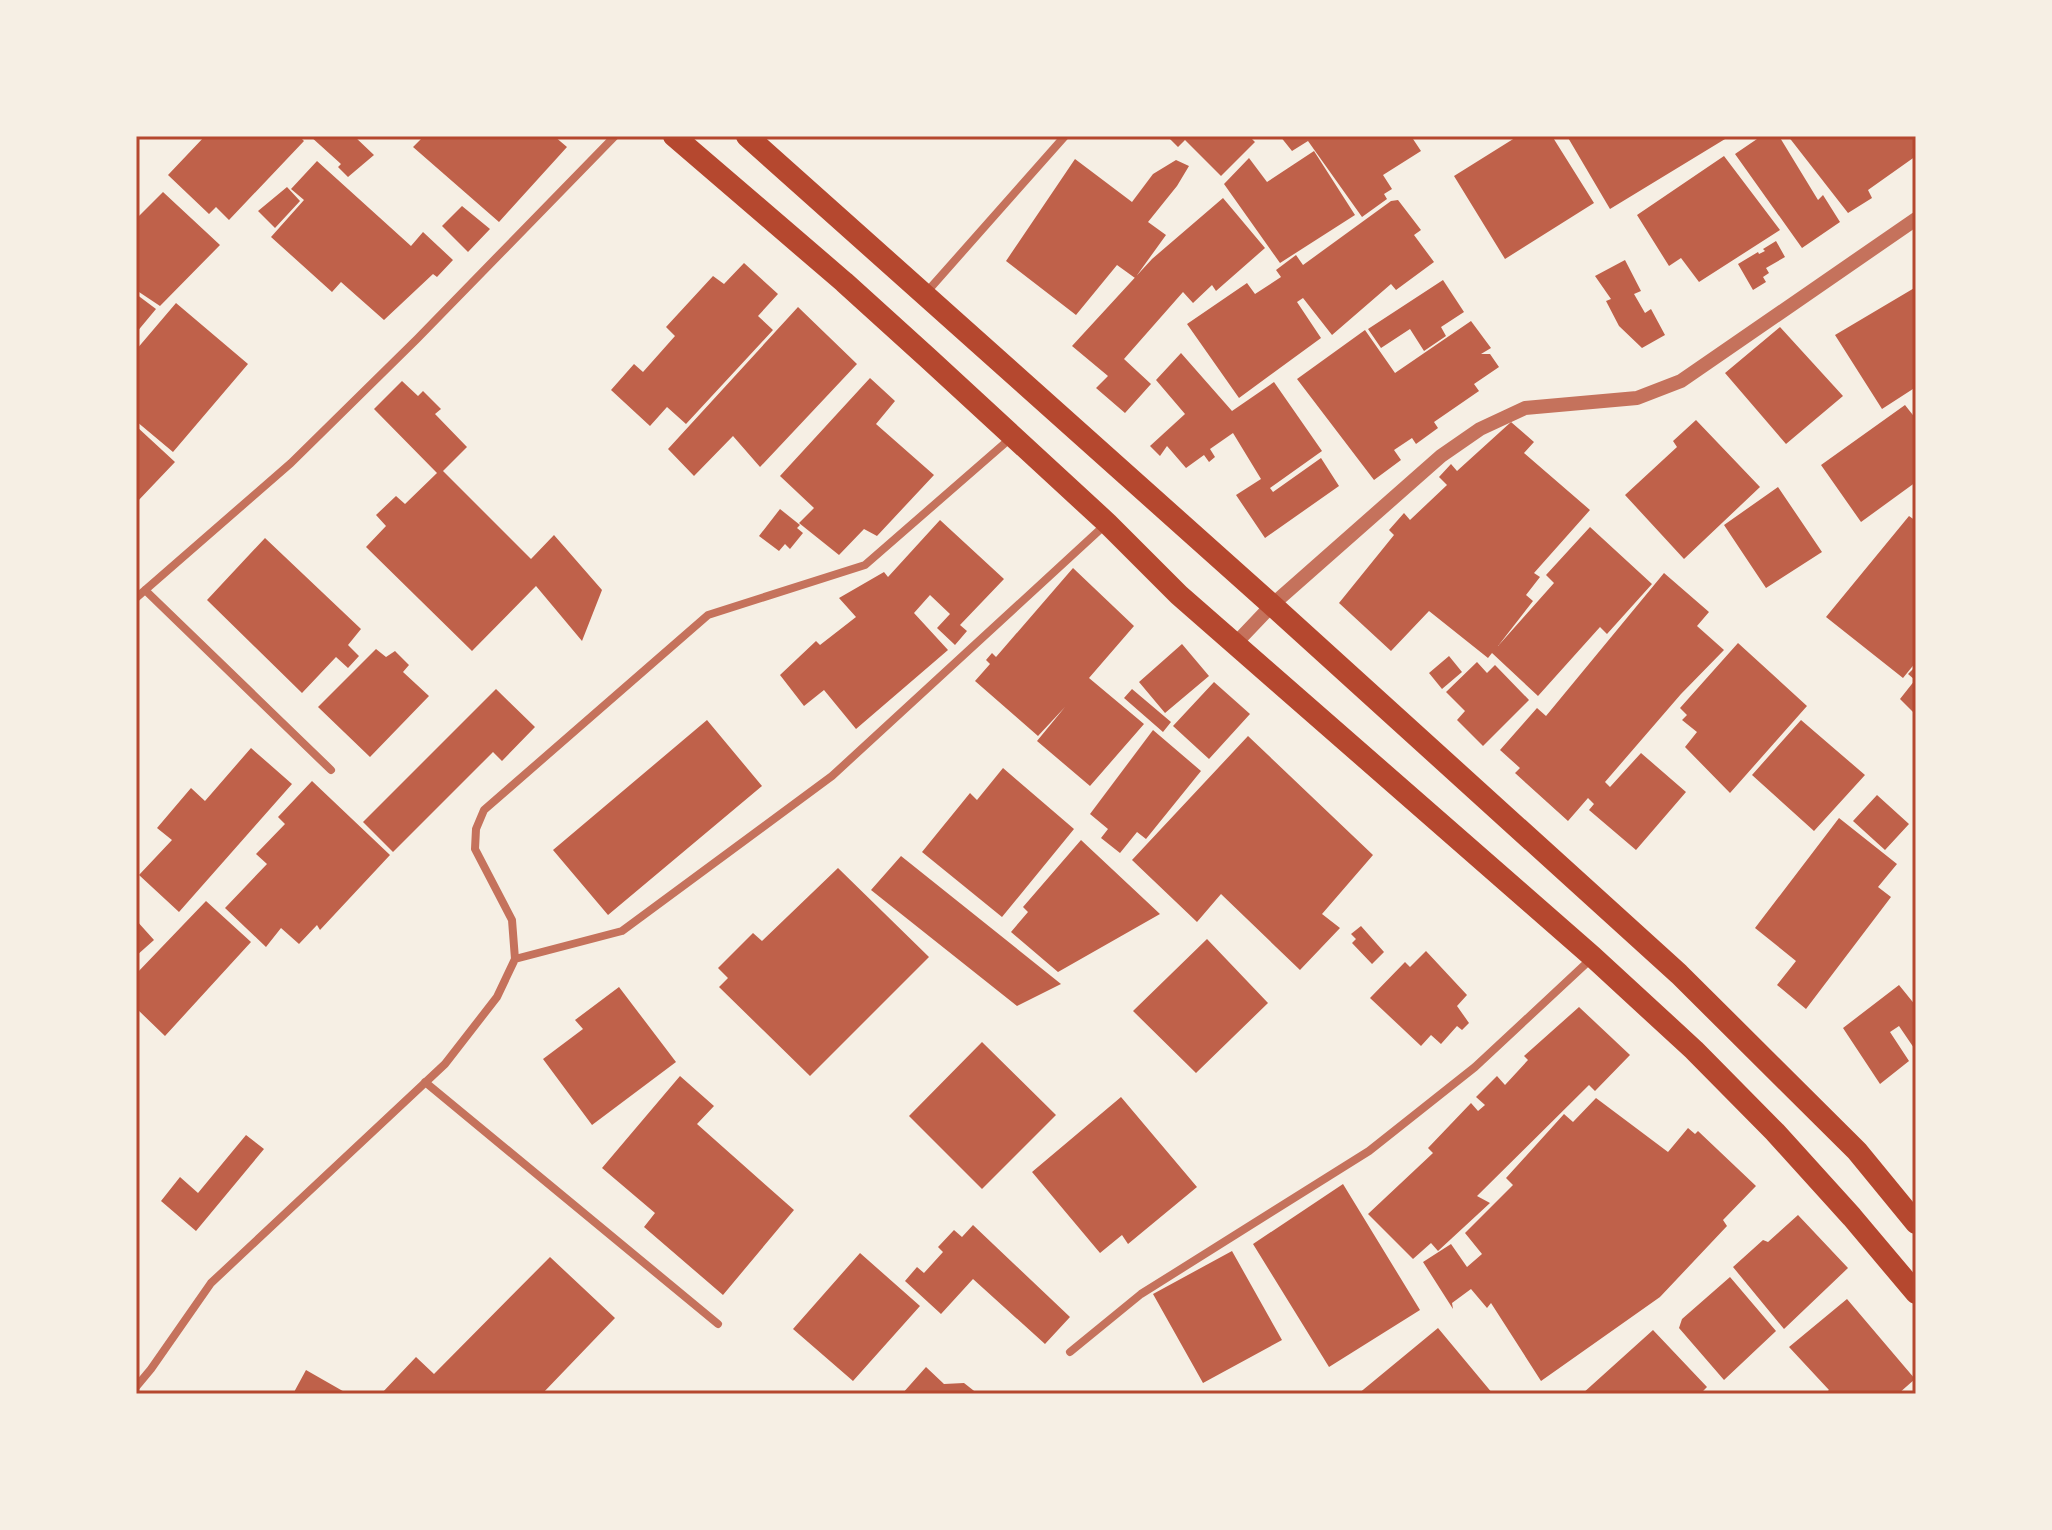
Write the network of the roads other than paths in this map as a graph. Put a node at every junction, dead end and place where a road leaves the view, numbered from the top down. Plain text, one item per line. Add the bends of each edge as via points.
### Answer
1 (615, 136) edge
2 (674, 136) edge
3 (747, 136) edge
4 (1065, 136) edge
5 (1916, 219) edge
6 (925, 295) junction
7 (1012, 437) junction
8 (1107, 523) junction
9 (145, 590) junction
10 (136, 598) edge
11 (1272, 605) junction
12 (1235, 644) junction
13 (331, 770) dead end
14 (1593, 957) junction
15 (515, 959) junction
16 (425, 1082) junction
17 (1916, 1223) edge
18 (1916, 1293) edge
19 (718, 1324) dead end
20 (1070, 1352) dead end
21 (136, 1387) edge

1 - 9 street via 291,463
2 - 7 highway via 844,282
3 - 6 highway
4 - 6 street
5 - 11 street via 1681,381 1637,398 1525,408 1480,429 1441,456
6 - 11 highway
7 - 8 highway
7 - 15 street via 865,565 708,615 484,810 475,849 512,920
8 - 12 highway
8 - 15 street via 832,776 622,931
9 - 10 street
9 - 13 street
11 - 12 street
11 - 17 highway via 1679,974 1857,1151
12 - 14 highway
14 - 18 highway via 1775,1132
14 - 20 street via 1475,1067 1369,1151 1141,1294
15 - 16 street via 497,997
16 - 19 street
16 - 21 street via 211,1283

